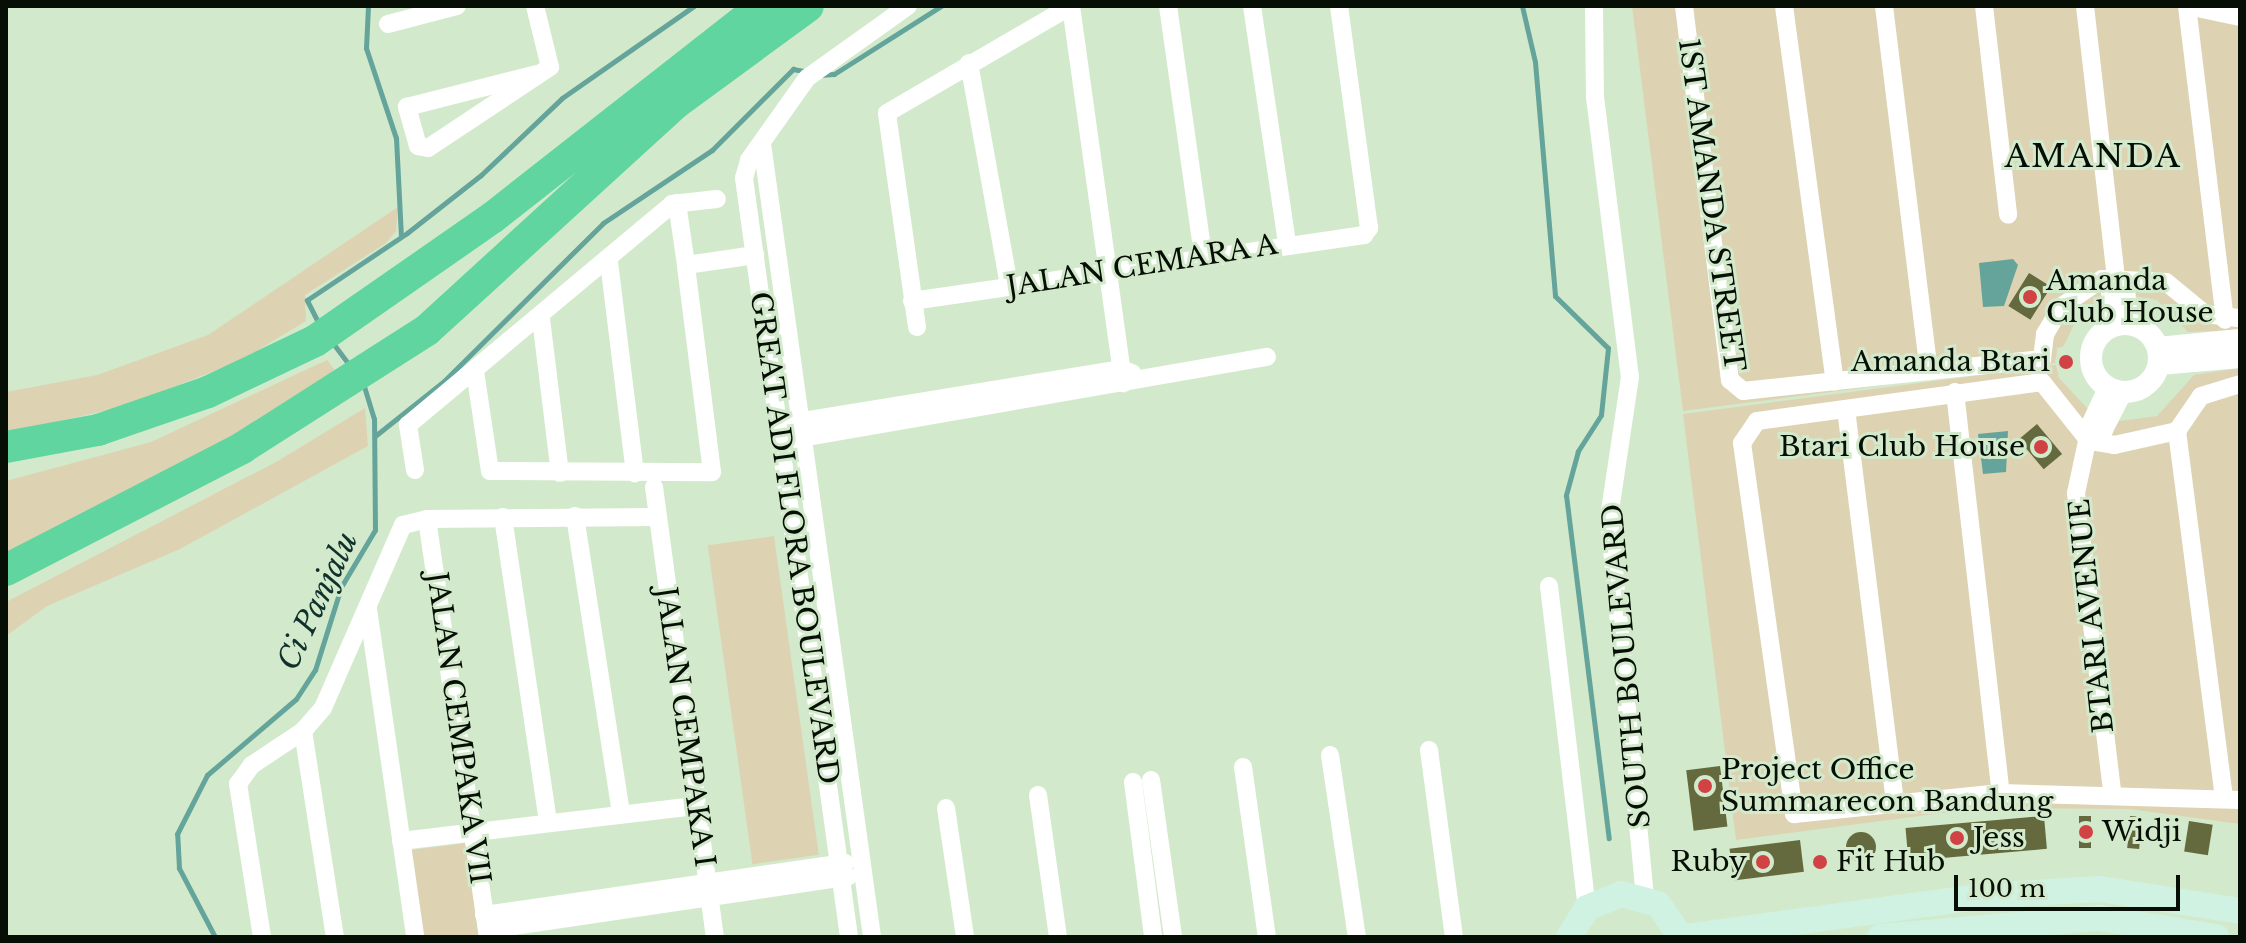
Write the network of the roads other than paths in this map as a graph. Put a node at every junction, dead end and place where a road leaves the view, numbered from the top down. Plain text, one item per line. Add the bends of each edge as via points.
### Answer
1 (457, 6) edge
2 (535, 6) edge
3 (762, 6) edge
4 (808, 6) edge
5 (908, 6) edge
6 (1071, 6) edge
7 (1168, 6) edge
8 (1252, 6) edge
9 (1339, 6) edge
10 (1594, 6) edge
11 (1684, 6) edge
12 (1784, 6) edge
13 (1884, 6) edge
14 (1984, 6) edge
15 (2085, 6) edge
16 (2187, 6) edge
17 (2240, 17) edge
18 (388, 24) dead end
19 (969, 63) junction
20 (536, 74) junction
21 (762, 144) junction
22 (717, 199) dead end
23 (677, 203) junction
24 (2008, 215) dead end
25 (1287, 244) junction
26 (755, 255) junction
27 (1203, 255) junction
28 (609, 262) junction
29 (686, 265) junction
30 (1106, 270) junction
31 (2116, 277) junction
32 (1009, 286) junction
33 (912, 301) junction
34 (541, 319) junction
35 (2232, 319) edge
36 (2121, 325) junction
37 (917, 327) dead end
38 (2240, 340) edge
39 (2158, 356) junction
40 (1267, 357) dead end
41 (2240, 357) edge
42 (475, 371) junction
43 (1929, 371) junction
44 (1128, 376) junction
45 (1835, 382) junction
46 (2240, 384) edge
47 (2115, 391) junction
48 (1955, 392) junction
49 (1846, 409) junction
50 (803, 429) junction
51 (2177, 431) junction
52 (780, 433) junction
53 (2089, 441) junction
54 (6, 447) edge
55 (415, 470) dead end
56 (560, 473) junction
57 (635, 473) junction
58 (654, 487) dead end
59 (575, 516) junction
60 (503, 517) junction
61 (657, 517) junction
62 (427, 519) junction
63 (6, 570) edge
64 (1549, 586) dead end
65 (367, 606) junction
66 (303, 731) junction
67 (1429, 750) dead end
68 (1330, 755) dead end
69 (1243, 767) dead end
70 (2112, 792) junction
71 (2001, 793) junction
72 (1038, 795) dead end
73 (2232, 800) edge
74 (1895, 804) junction
75 (695, 806) junction
76 (946, 808) dead end
77 (621, 814) junction
78 (548, 822) junction
79 (472, 831) junction
80 (401, 841) junction
81 (861, 868) junction
82 (838, 872) junction
83 (2100, 889) junction
84 (708, 891) junction
85 (2149, 892) junction
86 (1645, 898) junction
87 (1587, 908) junction
88 (2240, 911) edge
89 (2099, 918) junction
90 (2148, 924) junction
91 (486, 927) edge
92 (262, 937) edge
93 (335, 937) edge
94 (409, 937) edge
95 (415, 937) edge
96 (715, 937) edge
97 (849, 937) edge
98 (872, 937) edge
99 (965, 937) edge
100 (1058, 937) edge
101 (1153, 937) edge
102 (1173, 937) edge
103 (1267, 937) edge
104 (1357, 937) edge
105 (1454, 937) edge
106 (1569, 937) edge
107 (1683, 937) edge
108 (1880, 937) edge
109 (2216, 937) edge

1 - 18 street
2 - 20 street via 550,67
3 - 54 highway via 492,218 315,341 194,397 70,437
4 - 63 highway via 677,102 427,330 242,448
5 - 21 street, GREAT ADI FLORA BOULEVARD via 812,73
6 - 19 street
6 - 30 street
7 - 27 street
8 - 25 street
9 - 25 street, JALAN CEMARA A via 1369,228 1360,236
10 - 86 street, SOUTH BOULEVARD via 1595,97 1630,377 1609,517
11 - 45 street, 1ST AMANDA STREET via 1730,380 1752,394
12 - 45 street
13 - 43 street
14 - 24 street
15 - 31 street
16 - 17 street
16 - 35 street
19 - 32 street
19 - 33 street via 902,101 885,119
20 - 20 street via 407,107 418,146 428,148
21 - 26 street, GREAT ADI FLORA BOULEVARD via 744,178
21 - 50 street, GREAT ADI FLORA BOULEVARD
22 - 23 street
23 - 28 street
23 - 29 street
25 - 27 street, JALAN CEMARA A
26 - 29 street
26 - 52 street, GREAT ADI FLORA BOULEVARD
27 - 30 street, JALAN CEMARA A
28 - 34 street
28 - 57 street
29 - 57 street via 712,472
30 - 32 street, JALAN CEMARA A
30 - 44 street
31 - 35 street via 2166,282 2205,314
31 - 36 street via 2110,290
31 - 43 street via 2079,290 2062,306 2045,334 2042,359
32 - 33 street, JALAN CEMARA A
33 - 37 street
34 - 42 street
34 - 56 street
36 - 39 street via 2144,329
36 - 47 street via 2092,351 2092,368
38 - 39 street
39 - 41 street
39 - 47 street via 2147,385
40 - 44 street
42 - 55 street via 408,425
42 - 56 street via 490,471
43 - 45 street
44 - 50 street
46 - 51 street via 2201,396
47 - 53 street, BTARI AVENUE
48 - 49 street
48 - 53 street via 2042,382
48 - 71 street
49 - 74 street
49 - 74 street via 1757,421 1742,443 1788,805 1804,816
50 - 52 street
50 - 81 street, GREAT ADI FLORA BOULEVARD
51 - 53 street via 2115,445
51 - 73 street
52 - 82 street, GREAT ADI FLORA BOULEVARD
53 - 70 street, BTARI AVENUE via 2076,493
56 - 57 street
58 - 61 street, JALAN CEMPAKA I
59 - 60 street
59 - 61 street
59 - 77 street
60 - 62 street
60 - 78 street
61 - 75 street, JALAN CEMPAKA I
62 - 65 street via 403,525
62 - 79 street, JALAN CEMPAKA VII
64 - 87 street
65 - 66 street via 330,696
65 - 80 street
66 - 92 street via 252,765 238,784
66 - 93 street
67 - 105 street
68 - 104 street
69 - 103 street
70 - 71 street
70 - 73 street
71 - 74 street
72 - 100 street
75 - 77 street
75 - 84 street, JALAN CEMPAKA I
76 - 99 street
77 - 78 street
78 - 79 street
79 - 80 street
79 - 91 street, JALAN CEMPAKA VII
80 - 95 street
81 - 82 street
81 - 98 street, GREAT ADI FLORA BOULEVARD
82 - 84 street
82 - 97 street, GREAT ADI FLORA BOULEVARD
83 - 85 main road
83 - 89 main road
83 - 107 main road via 1984,896
84 - 91 street
84 - 96 street, JALAN CEMPAKA I
85 - 88 main road
85 - 90 main road
86 - 87 main road via 1621,894
86 - 107 main road via 1668,913
87 - 106 main road
89 - 90 main road
89 - 108 main road
90 - 109 main road
94 - 95 street
101 - 102 street via 1142,781

